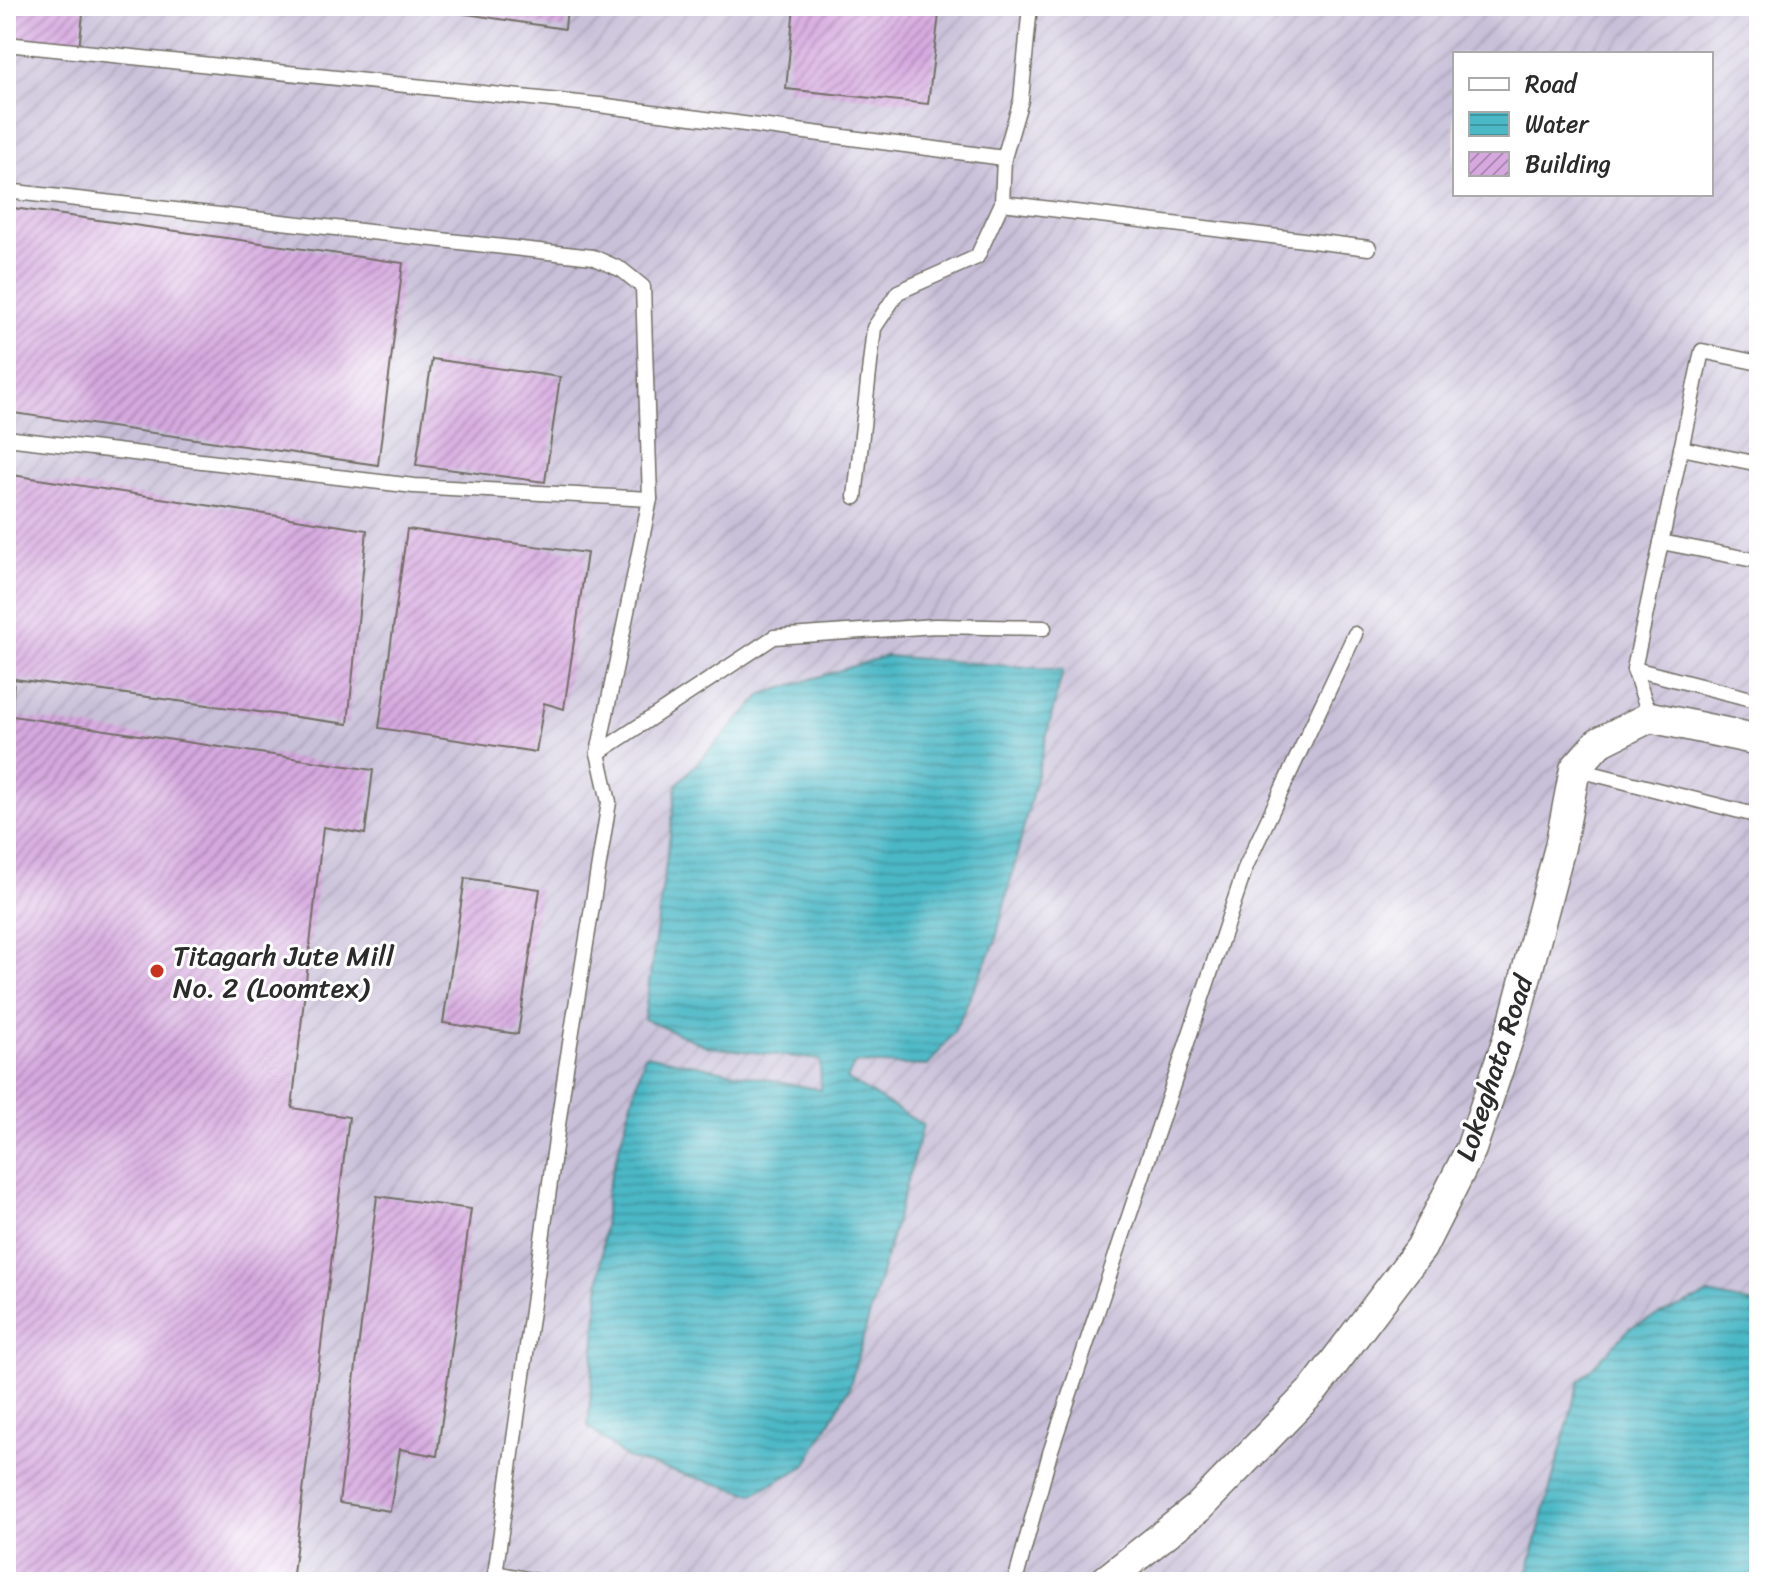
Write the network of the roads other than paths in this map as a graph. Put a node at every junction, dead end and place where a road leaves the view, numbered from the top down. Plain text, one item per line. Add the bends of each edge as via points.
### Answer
1 (1030, 6) edge
2 (6, 44) edge
3 (1004, 158) junction
4 (6, 191) edge
5 (1002, 203) junction
6 (1369, 248) dead end
7 (1759, 363) edge
8 (6, 438) edge
9 (1681, 448) junction
10 (1759, 464) edge
11 (855, 497) dead end
12 (650, 499) junction
13 (1661, 542) junction
14 (1759, 561) edge
15 (1044, 628) dead end
16 (1355, 634) dead end
17 (1634, 669) junction
18 (1759, 701) edge
19 (1650, 717) junction
20 (1759, 740) edge
21 (598, 753) junction
22 (1575, 769) junction
23 (1759, 816) edge
24 (494, 1578) edge
25 (542, 1582) edge
26 (1015, 1582) edge
27 (1104, 1582) edge

1 - 3 lane via 1021,100
2 - 3 lane via 599,105
3 - 5 lane
4 - 12 lane via 593,257 622,270 643,287
5 - 6 lane
5 - 11 lane via 977,257 898,292 874,328
7 - 9 lane via 1702,351
8 - 12 lane via 414,486
9 - 10 lane
9 - 13 lane
12 - 21 lane
13 - 14 lane
13 - 17 lane
15 - 21 lane via 935,626 774,637
16 - 26 lane via 1246,866 1050,1453
17 - 18 lane
17 - 19 lane
19 - 20 street
19 - 22 street via 1598,743
21 - 24 lane via 609,802
22 - 23 lane
22 - 27 street, Lokeghata Road via 1514,1021 1471,1149 1421,1248 1315,1388 1198,1508
24 - 25 lane

